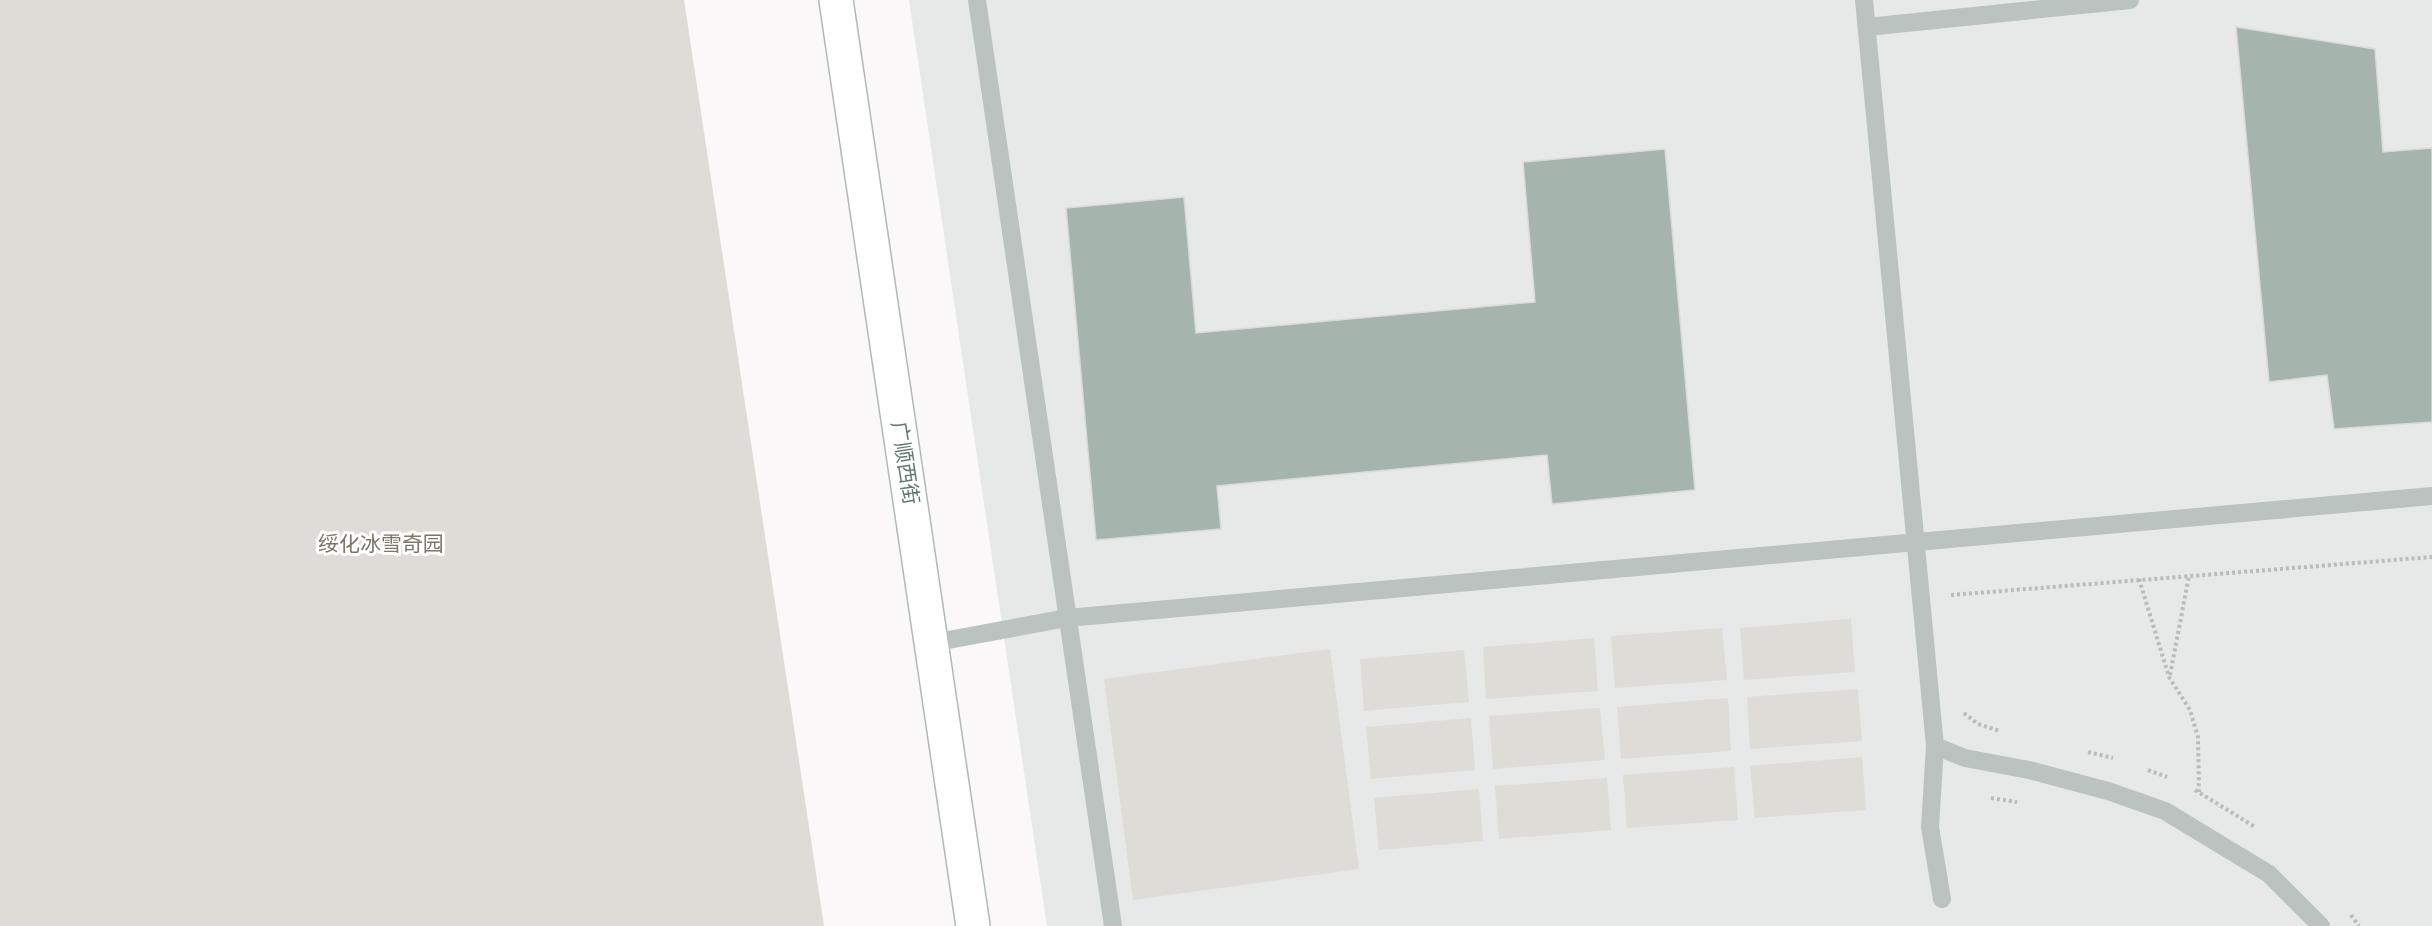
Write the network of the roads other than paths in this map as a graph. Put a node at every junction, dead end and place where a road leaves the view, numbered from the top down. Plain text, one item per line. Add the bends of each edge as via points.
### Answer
1 (836, 0) edge
2 (977, 0) edge
3 (1864, 0) edge
4 (2130, 0) edge
5 (1867, 27) junction
6 (2432, 496) edge
7 (1915, 543) junction
8 (1067, 618) junction
9 (932, 643) junction
10 (1935, 746) junction
11 (1942, 899) dead end
12 (973, 926) edge
13 (1113, 926) edge
14 (2321, 926) edge

1 - 9 main road, 广顺西街
2 - 8 lane
3 - 5 lane
4 - 5 lane
5 - 7 lane
6 - 7 lane
7 - 8 lane
7 - 10 lane
8 - 9 lane
8 - 13 lane
9 - 12 main road, 广顺西街
10 - 11 lane via 1929,827
10 - 14 lane via 1965,758 2108,791 2164,811 2269,874

